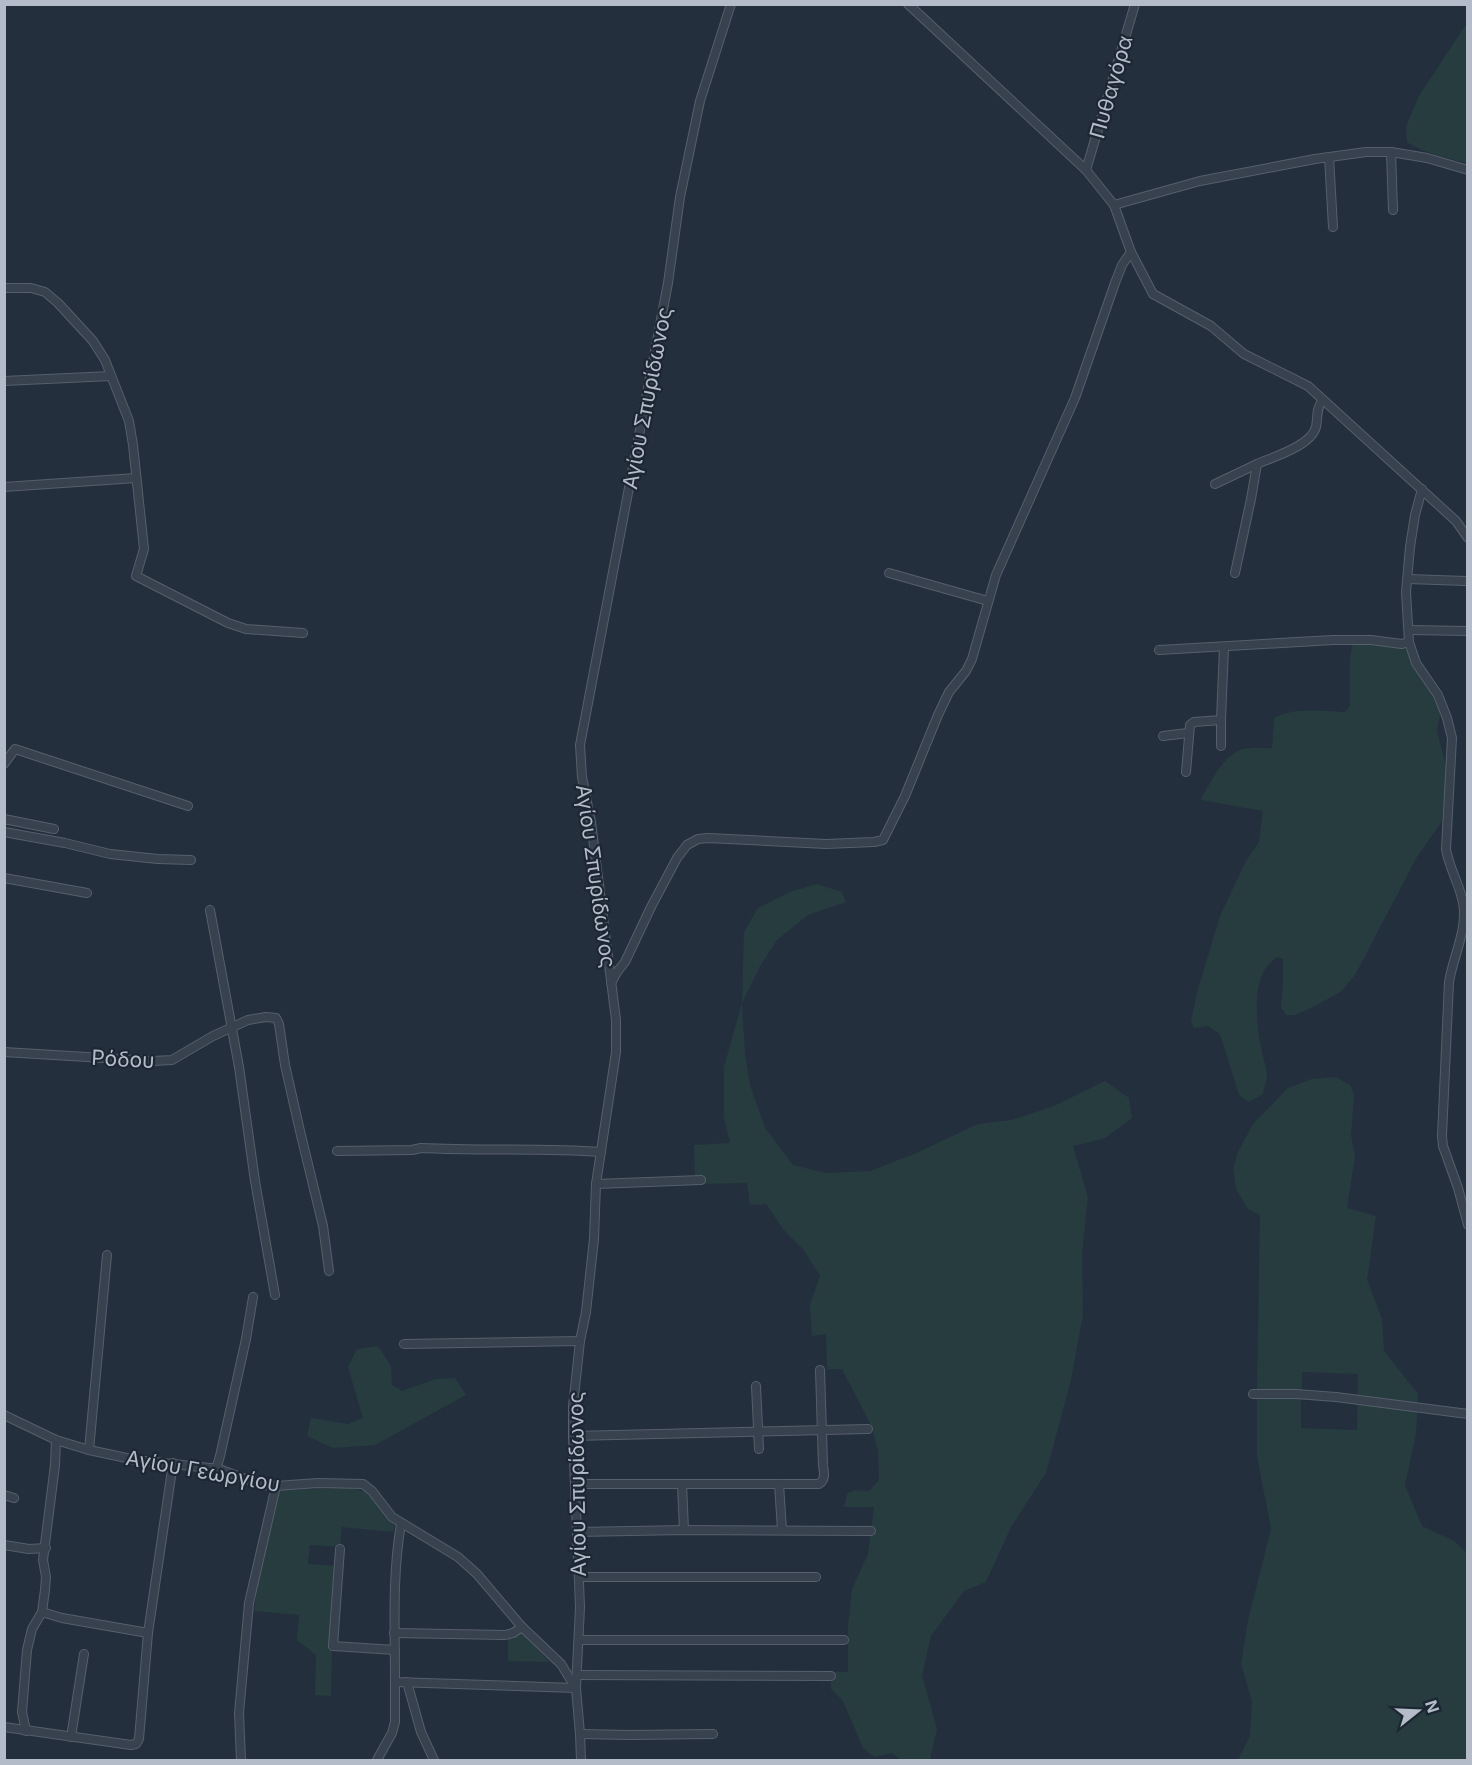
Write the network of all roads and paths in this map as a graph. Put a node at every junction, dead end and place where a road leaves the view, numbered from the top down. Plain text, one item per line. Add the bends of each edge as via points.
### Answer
1 (731, 4) edge
2 (908, 4) edge
3 (1134, 4) edge
4 (1391, 152) junction
5 (1329, 157) junction
6 (1086, 170) junction
7 (1467, 170) edge
8 (1114, 205) junction
9 (1393, 210) dead end
10 (1333, 227) dead end
11 (1131, 252) junction
12 (4, 288) edge
13 (111, 376) junction
14 (4, 381) edge
15 (1323, 400) junction
16 (1257, 464) junction
17 (136, 478) junction
18 (1215, 484) dead end
19 (4, 487) edge
20 (1422, 489) junction
21 (1467, 535) edge
22 (889, 573) dead end
23 (1235, 573) dead end
24 (1408, 579) junction
25 (1466, 581) edge
26 (988, 601) junction
27 (1409, 630) junction
28 (1467, 631) edge
29 (303, 633) dead end
30 (1409, 642) junction
31 (1224, 647) junction
32 (1159, 650) dead end
33 (1221, 720) junction
34 (1188, 733) junction
35 (1163, 736) dead end
36 (1221, 747) dead end
37 (4, 764) edge
38 (1186, 772) dead end
39 (188, 806) dead end
40 (4, 819) edge
41 (54, 829) dead end
42 (4, 831) edge
43 (191, 860) dead end
44 (4, 878) edge
45 (87, 892) dead end
46 (210, 910) dead end
47 (611, 983) junction
48 (232, 1027) junction
49 (4, 1052) edge
50 (337, 1151) dead end
51 (601, 1152) junction
52 (701, 1180) dead end
53 (596, 1184) junction
54 (1467, 1225) edge
55 (107, 1255) dead end
56 (329, 1271) dead end
57 (275, 1295) dead end
58 (253, 1297) dead end
59 (580, 1341) junction
60 (404, 1344) dead end
61 (820, 1370) dead end
62 (756, 1386) dead end
63 (1252, 1394) dead end
64 (1467, 1414) edge
65 (4, 1415) edge
66 (868, 1429) dead end
67 (822, 1431) junction
68 (759, 1432) junction
69 (573, 1436) junction
70 (56, 1440) junction
71 (759, 1449) dead end
72 (89, 1450) junction
73 (173, 1464) junction
74 (216, 1469) junction
75 (575, 1484) junction
76 (682, 1484) junction
77 (779, 1484) junction
78 (276, 1486) junction
79 (4, 1495) edge
80 (14, 1498) dead end
81 (401, 1524) junction
82 (684, 1530) junction
83 (782, 1530) junction
84 (871, 1531) dead end
85 (577, 1532) junction
86 (4, 1545) edge
87 (45, 1548) junction
88 (340, 1549) dead end
89 (579, 1577) junction
90 (816, 1577) dead end
91 (42, 1612) junction
92 (522, 1627) junction
93 (148, 1634) junction
94 (394, 1634) junction
95 (579, 1640) junction
96 (844, 1640) dead end
97 (395, 1650) junction
98 (84, 1654) dead end
99 (561, 1664) junction
100 (578, 1664) junction
101 (577, 1675) junction
102 (831, 1676) dead end
103 (395, 1682) junction
104 (407, 1682) junction
105 (576, 1688) junction
106 (4, 1727) edge
107 (26, 1731) junction
108 (580, 1734) junction
109 (713, 1734) dead end
110 (71, 1737) junction
111 (241, 1761) edge
112 (377, 1761) edge
113 (434, 1761) edge
114 (581, 1761) edge

1 - 47 street, Αγίου Σπυρίδωνος via 700,101 680,197 668,283 580,745
2 - 6 street
3 - 6 street, Πυθαγόρα
4 - 5 street
4 - 7 street
4 - 9 street
5 - 8 street via 1200,182
5 - 10 street
6 - 8 street
8 - 11 street
11 - 15 street via 1154,294 1211,326 1244,354 1308,386
11 - 26 street via 1122,265 1075,398 1009,543
12 - 13 street via 45,292 93,341
13 - 14 street
13 - 17 street via 129,421
15 - 16 street via 1312,436
15 - 20 street
16 - 18 street
16 - 23 street
17 - 19 street
17 - 29 street via 144,549 136,576 228,623 246,629
20 - 21 street
20 - 24 street
22 - 26 street
24 - 25 street
24 - 27 street
26 - 47 street via 972,659 938,715 883,840 826,843 698,839 677,858
27 - 28 street
27 - 30 street
30 - 31 street via 1350,639
30 - 54 street via 1416,663 1438,695 1452,738 1446,849 1464,916 1449,982 1442,1136
31 - 32 street
31 - 33 street
33 - 34 street via 1194,722
33 - 36 street
34 - 35 street
34 - 38 street
37 - 39 street via 15,749
40 - 41 street
42 - 43 street via 110,854
44 - 45 street
46 - 48 street
47 - 51 street, Αγίου Σπυρίδωνος via 616,1052
48 - 49 street, Ρόδου via 172,1060
48 - 56 street, Ρόδου via 266,1017 276,1018 279,1024 323,1226
48 - 57 street
50 - 51 street via 421,1148
51 - 53 street, Αγίου Σπυρίδωνος
52 - 53 street
53 - 59 street, Αγίου Σπυρίδωνος via 594,1239
55 - 72 street
58 - 74 street
59 - 60 street
59 - 69 street, Αγίου Σπυρίδωνος
61 - 67 street
62 - 68 street
63 - 64 street via 1336,1397
65 - 70 street, Αγίου Γεωργίου
66 - 67 street
67 - 68 street
67 - 77 street via 822,1481
68 - 69 street
68 - 71 street
69 - 75 street, Αγίου Σπυρίδωνος
70 - 72 street, Αγίου Γεωργίου
70 - 87 street
72 - 73 street, Αγίου Γεωργίου
73 - 74 street, Αγίου Γεωργίου
73 - 93 street
74 - 78 street, Αγίου Γεωργίου
75 - 76 street
75 - 85 street, Αγίου Σπυρίδωνος
76 - 77 street
76 - 82 street
77 - 83 street
78 - 81 street, Αγίου Γεωργίου via 363,1484
78 - 111 street via 249,1603 239,1713
79 - 80 street
81 - 92 street, Αγίου Γεωργίου via 458,1557
81 - 94 street
82 - 83 street
82 - 85 street
83 - 84 street
85 - 89 street, Αγίου Σπυρίδωνος
86 - 87 street
87 - 91 street
88 - 97 street via 333,1646
89 - 90 street
89 - 95 street, Αγίου Σπυρίδωνος
91 - 93 street
91 - 107 street via 32,1629 27,1650 22,1712
92 - 94 street via 505,1635
92 - 99 street, Αγίου Γεωργίου
93 - 110 street via 136,1744
94 - 97 street
95 - 96 street
95 - 100 street, Αγίου Σπυρίδωνος
97 - 103 street
98 - 110 street
99 - 100 street
99 - 105 street, Αγίου Γεωργίου
100 - 101 street, Αγίου Σπυρίδωνος
101 - 102 street
101 - 105 street, Αγίου Σπυρίδωνος
103 - 104 street
103 - 112 street via 395,1722
104 - 105 street
104 - 113 street
105 - 108 street, Αγίου Σπυρίδωνος
106 - 107 street
107 - 110 street
108 - 109 street
108 - 114 street, Αγίου Σπυρίδωνος

